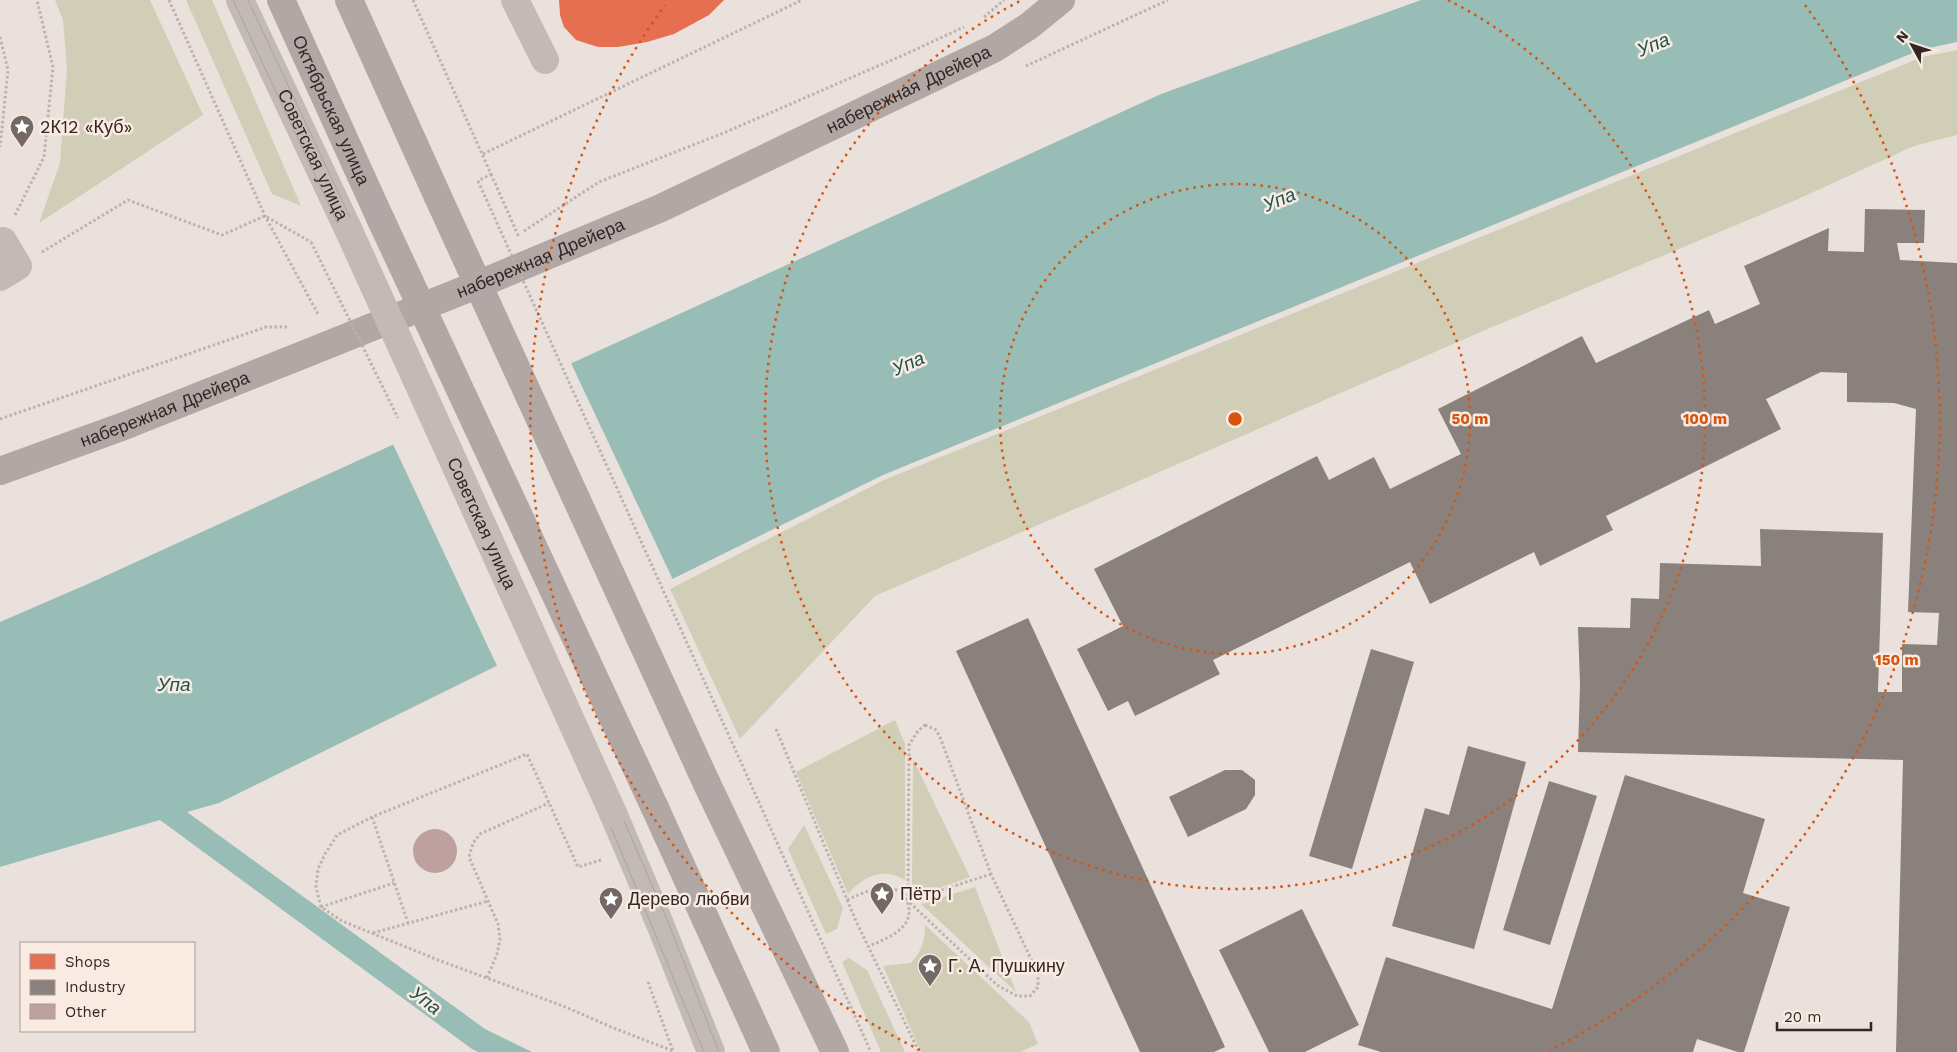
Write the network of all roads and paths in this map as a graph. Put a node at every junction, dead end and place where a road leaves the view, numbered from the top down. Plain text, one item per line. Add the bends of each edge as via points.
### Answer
1 (37, 0) edge
2 (169, 0) edge
3 (240, 0) edge
4 (281, 0) edge
5 (349, 0) edge
6 (413, 0) edge
7 (515, 0) edge
8 (802, 0) edge
9 (1004, 0) edge
10 (1061, 0) edge
11 (982, 18) dead end
12 (966, 26) dead end
13 (0, 37) edge
14 (545, 60) dead end
15 (0, 147) edge
16 (483, 154) junction
17 (491, 174) junction
18 (265, 216) junction
19 (381, 220) joint
20 (2, 241) joint
21 (311, 242) dead end
22 (9, 272) edge
23 (320, 320) dead end
24 (295, 328) dead end
25 (0, 418) edge
26 (0, 471) edge
27 (776, 729) dead end
28 (549, 803) junction
29 (372, 817) junction
30 (604, 859) dead end
31 (991, 874) junction
32 (394, 883) junction
33 (847, 900) junction
34 (488, 901) junction
35 (908, 901) junction
36 (321, 907) junction
37 (408, 923) junction
38 (372, 933) junction
39 (869, 946) junction
40 (487, 978) junction
41 (673, 1051) edge
42 (711, 1052) edge
43 (766, 1052) edge
44 (835, 1052) edge
45 (871, 1052) edge
46 (919, 1052) edge

1 - 20 path via 53,67 44,157
2 - 18 path
3 - 42 street, Советская улица, bridge via 349,231 613,813
4 - 19 main road, Октябрьская улица
5 - 44 main road, bridge via 707,784
6 - 16 path
7 - 14 street
8 - 16 path
9 - 11 path
10 - 26 main road, набережная Дрейера via 996,48 661,208 305,354
12 - 17 path via 726,132 599,182 518,235
13 - 15 path via 8,70
16 - 17 path
17 - 45 path, bridge via 478,180
18 - 21 path
18 - 22 path via 222,235 128,200
18 - 23 path
19 - 43 main road, Советская улица, bridge
20 - 22 street
24 - 25 path via 266,327
27 - 33 path
28 - 29 path via 527,754
28 - 30 path via 578,868
28 - 34 path via 480,834 473,843 469,857
29 - 32 path
29 - 36 path via 337,835 324,854 316,887
31 - 35 path
31 - 35 path via 1038,974 1038,987 1030,996 1017,996 997,985
31 - 35 path via 940,737 936,730 925,725 910,745
32 - 36 path
32 - 37 path
33 - 35 path via 885,887 902,891
33 - 39 path
34 - 37 path
34 - 40 path via 498,924 500,940
35 - 39 path via 908,917 902,928 892,937
36 - 38 path via 342,921
37 - 38 path
38 - 40 path
39 - 46 path
40 - 41 path

